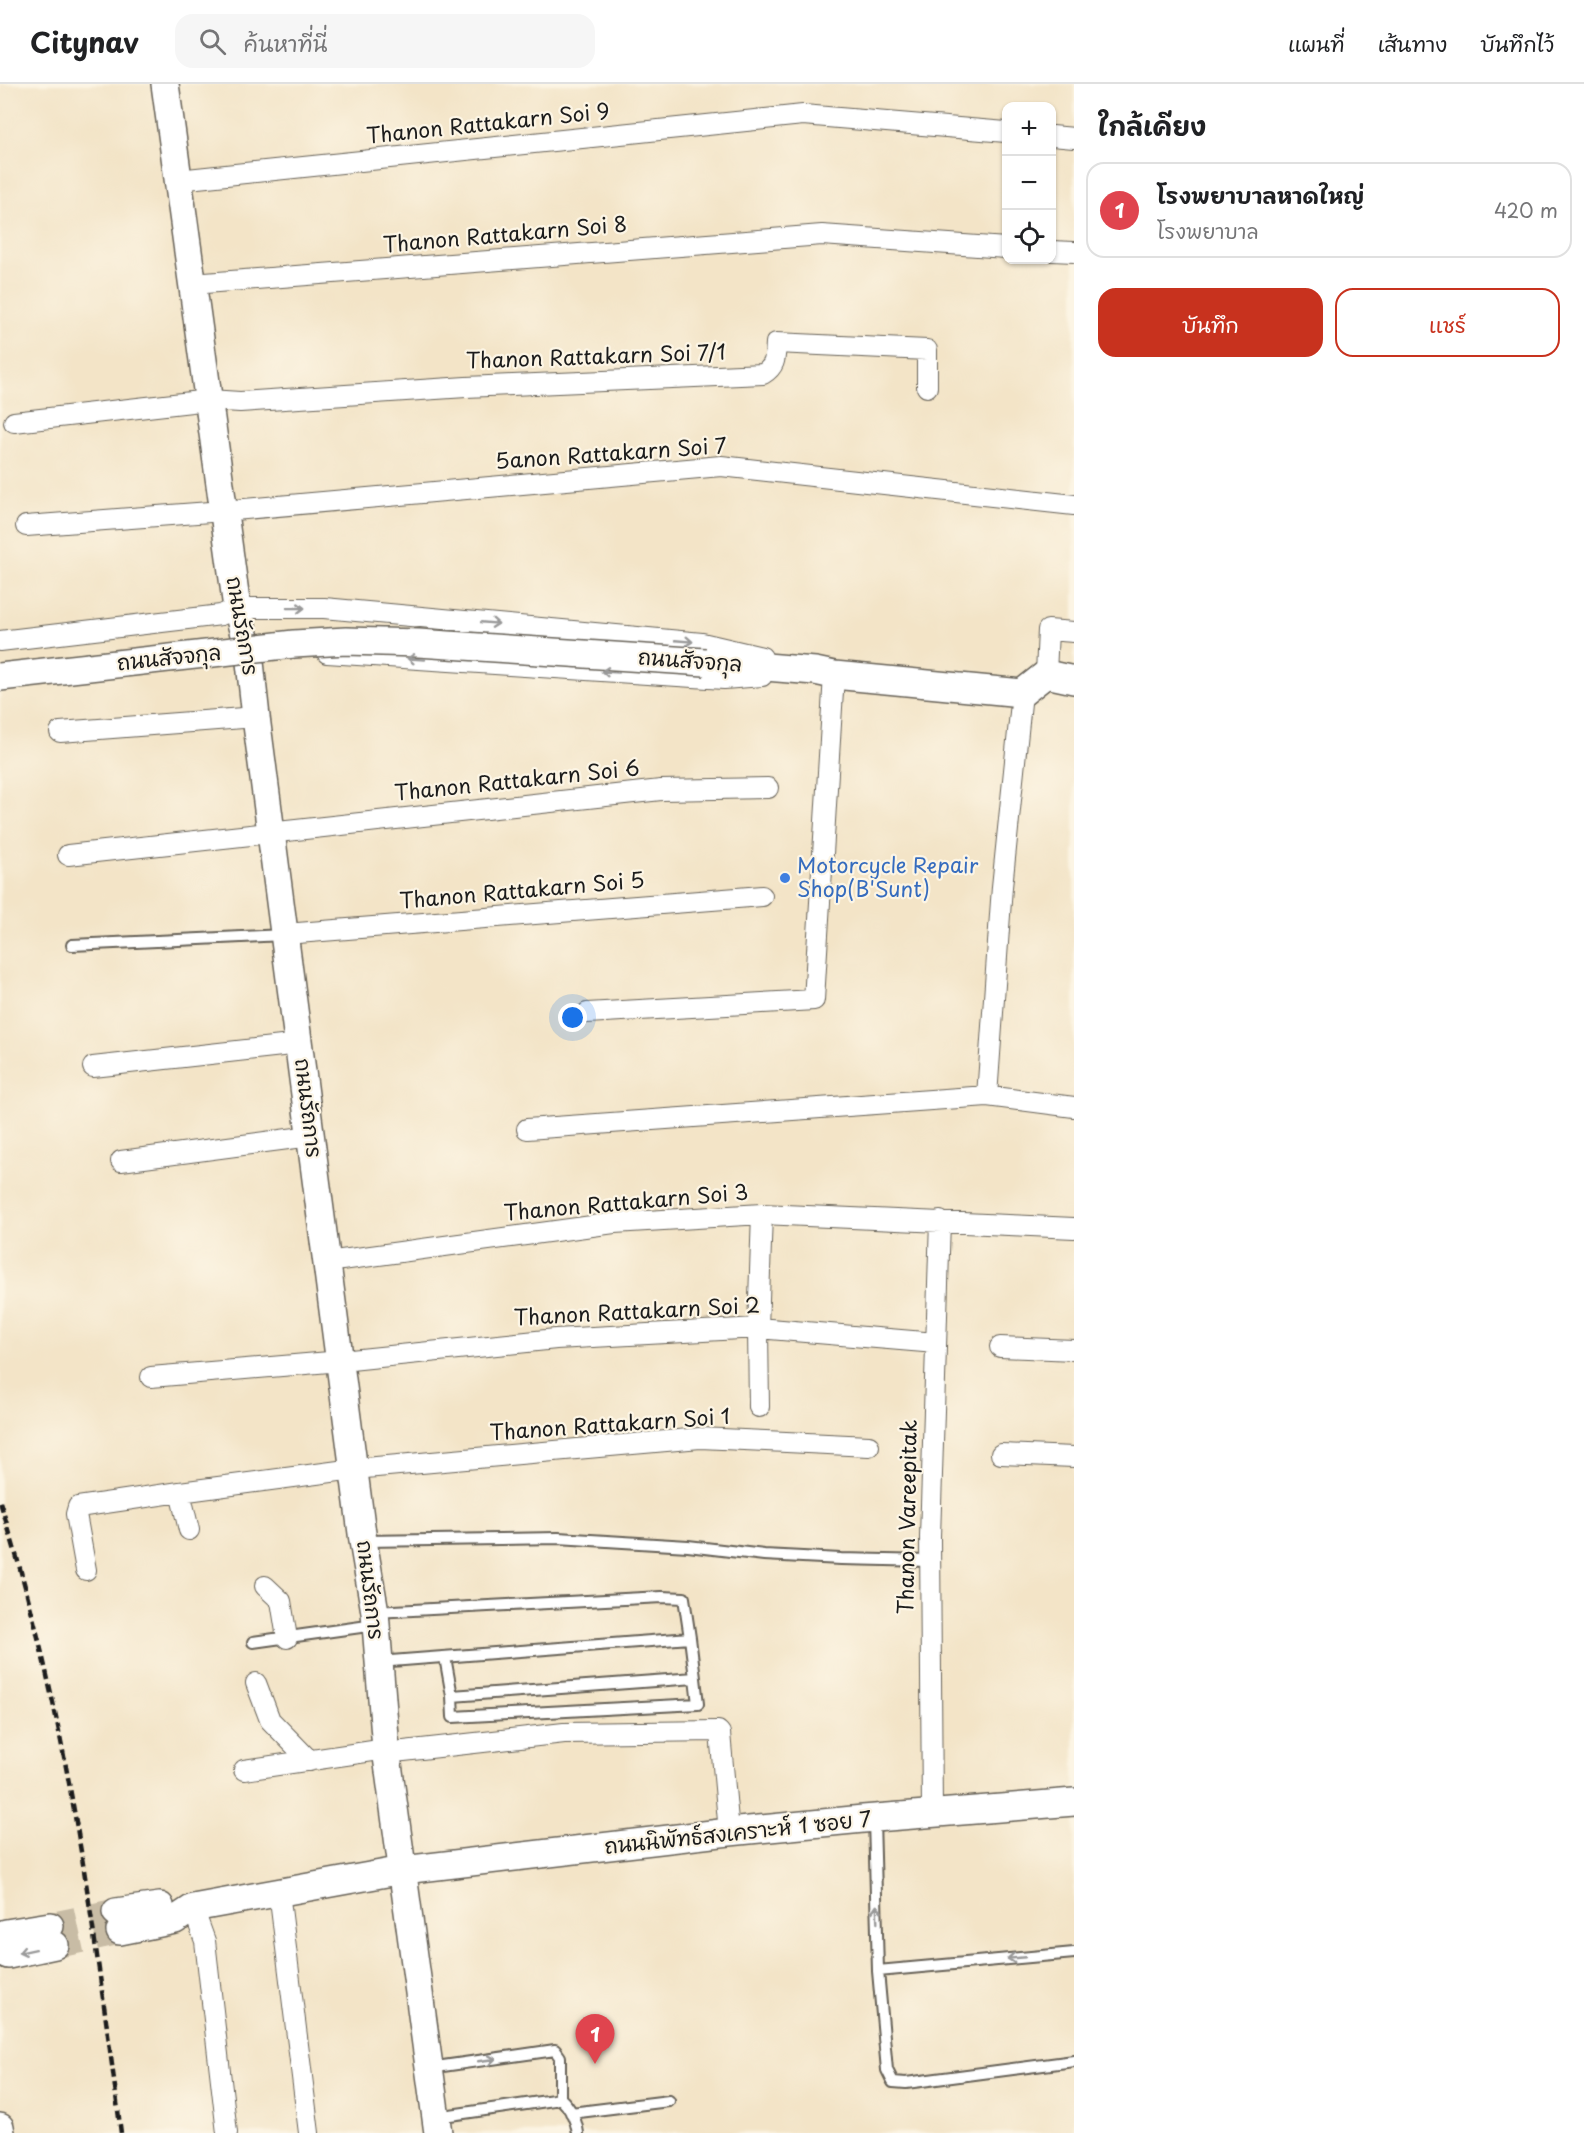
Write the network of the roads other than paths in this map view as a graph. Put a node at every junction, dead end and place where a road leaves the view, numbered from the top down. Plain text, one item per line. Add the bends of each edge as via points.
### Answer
1 (165, 84) edge
2 (1002, 132) edge
3 (1056, 136) edge
4 (1074, 138) edge
5 (178, 180) junction
6 (1002, 248) edge
7 (1056, 251) edge
8 (1074, 252) edge
9 (192, 284) junction
10 (927, 387) dead end
11 (209, 400) junction
12 (14, 422) dead end
13 (1074, 506) edge
14 (223, 511) junction
15 (26, 526) dead end
16 (237, 608) junction
17 (1074, 632) edge
18 (0, 641) edge
19 (249, 653) junction
20 (824, 673) junction
21 (1046, 674) junction
22 (0, 677) edge
23 (1074, 680) edge
24 (1022, 693) junction
25 (256, 717) junction
26 (60, 732) dead end
27 (768, 788) dead end
28 (272, 832) junction
29 (68, 855) dead end
30 (762, 897) dead end
31 (285, 934) junction
32 (72, 945) dead end
33 (587, 1013) dead end
34 (300, 1044) junction
35 (93, 1067) dead end
36 (987, 1096) junction
37 (1074, 1107) edge
38 (527, 1129) dead end
39 (311, 1136) junction
40 (121, 1161) dead end
41 (762, 1214) junction
42 (940, 1221) junction
43 (1074, 1228) edge
44 (327, 1262) junction
45 (758, 1328) junction
46 (936, 1343) junction
47 (1000, 1347) dead end
48 (1074, 1350) edge
49 (340, 1361) junction
50 (151, 1377) dead end
51 (759, 1407) dead end
52 (869, 1446) dead end
53 (1001, 1454) dead end
54 (1074, 1457) edge
55 (354, 1469) junction
56 (180, 1492) junction
57 (189, 1530) dead end
58 (363, 1541) junction
59 (930, 1561) junction
60 (86, 1570) dead end
61 (265, 1586) dead end
62 (375, 1618) junction
63 (287, 1638) junction
64 (690, 1638) junction
65 (253, 1642) dead end
66 (445, 1657) junction
67 (378, 1662) junction
68 (695, 1678) junction
69 (256, 1683) dead end
70 (452, 1696) junction
71 (386, 1751) junction
72 (310, 1761) junction
73 (244, 1770) dead end
74 (1074, 1802) edge
75 (932, 1814) junction
76 (874, 1818) junction
77 (729, 1832) junction
78 (403, 1870) junction
79 (279, 1892) junction
80 (193, 1908) junction
81 (118, 1921) tunnel mouth
82 (0, 1942) edge
83 (0, 1951) edge
84 (1074, 1953) edge
85 (878, 1971) junction
86 (1074, 2061) edge
87 (429, 2068) junction
88 (560, 2098) junction
89 (669, 2101) dead end
90 (571, 2113) junction
91 (437, 2125) edge
92 (0, 2127) edge
93 (1, 2133) edge
94 (227, 2133) edge
95 (309, 2133) edge
96 (578, 2133) edge

1 - 5 street, ถนนรัถการ
2 - 5 street, Thanon Rattakarn Soi 9 via 803,115
3 - 4 street
5 - 9 street, ถนนรัถการ
6 - 9 street, Thanon Rattakarn Soi 8 via 822,235
7 - 8 street
9 - 11 street, ถนนรัถการ
10 - 11 street, Thanon Rattakarn Soi 7/1 via 927,350 776,344 772,369 763,374 240,402
11 - 12 street
11 - 14 street, ถนนรัถการ
13 - 14 street, 5anon Rattakarn Soi 7 via 721,466
14 - 15 street, 5anon Rattakarn Soi 7
14 - 16 street, ถนนรัถการ
16 - 18 street, ถนนสัจจกุล via 221,615
16 - 19 street, ถนนรัถการ
16 -> 20 street, ถนนสัจจกุล via 324,608 702,643
17 - 21 street via 1048,630
20 -> 19 street, ถนนสัจจกุล via 724,679 330,653
19 - 25 street, ถนนรัถการ
20 - 22 street, ถนนสัจจกุล, bridge via 705,662 346,641
20 - 24 street, ถนนสัจจกุล
20 - 33 street via 814,1000
21 - 23 street
21 - 24 street
24 - 36 street via 1002,887
25 - 26 street
25 - 28 street, ถนนรัถการ
27 - 28 street, Thanon Rattakarn Soi 6 via 661,790
28 - 29 street, Thanon Rattakarn Soi 6
28 - 31 street, ถนนรัถการ
30 - 31 street, Thanon Rattakarn Soi 5
31 - 32 lane
31 - 34 street, ถนนรัถการ
34 - 35 street
34 - 39 street, ถนนรัถการ
36 - 37 street
36 - 38 street
39 - 40 street
39 - 44 street, ถนนรัถการ
41 - 42 street, Thanon Rattakarn Soi 3
41 - 44 street, Thanon Rattakarn Soi 3 via 614,1223
41 - 45 street
42 - 43 street, Thanon Rattakarn Soi 3
42 - 46 street, Thanon Vareepitak
44 - 49 street, ถนนรัถการ
45 - 46 street, Thanon Rattakarn Soi 2
45 - 49 street, Thanon Rattakarn Soi 2 via 556,1339
45 - 51 street
46 - 59 street, Thanon Vareepitak
47 - 48 street
49 - 50 street, Thanon Rattakarn Soi 2
49 - 55 street, ถนนรัถการ
52 - 55 street, Thanon Rattakarn Soi 1 via 700,1438
53 - 54 street
55 - 56 street, Thanon Rattakarn Soi 1
55 - 58 street, ถนนรัถการ
56 - 57 street
56 - 60 street, Thanon Rattakarn Soi 1 via 78,1507
58 - 59 lane via 558,1538 764,1555
58 - 62 street, ถนนรัถการ
59 - 75 street, Thanon Vareepitak
61 - 63 street via 281,1601
62 - 63 lane
62 - 64 lane via 684,1598
62 - 67 street, ถนนรัถการ
63 - 65 lane
64 - 66 lane
64 - 68 lane
66 - 67 lane
66 - 70 lane
67 - 71 street, ถนนรัถการ
68 - 70 lane
68 - 70 lane via 698,1704 453,1717
69 - 72 street via 270,1720
71 - 72 street
71 - 77 street via 564,1733 718,1731
71 - 78 street, ถนนรัถการ
72 - 73 street
74 - 75 street, ถนนนิพัทธ์สงเคราะห์ 1 ซอย 7
75 - 76 street, ถนนนิพัทธ์สงเคราะห์ 1 ซอย 7
76 - 77 street, ถนนนิพัทธ์สงเคราะห์ 1 ซอย 7
85 -> 76 lane
77 - 78 street, ถนนนิพัทธ์สงเคราะห์ 1 ซอย 7
78 - 79 street, ถนนนิพัทธ์สงเคราะห์ 1 ซอย 7
78 - 87 street, ถนนรัถการ
79 - 80 street, ถนนนิพัทธ์สงเคราะห์ 1 ซอย 7
79 - 95 street
80 - 81 street, ถนนนิพัทธ์สงเคราะห์ 1 ซอย 7 via 175,1920
80 - 94 street via 205,1941
82 -> 83 street via 6,1933 53,1936 8,1955
84 -> 85 lane
85 - 86 lane via 887,2070 893,2082
87 -> 88 lane via 555,2050 560,2057
87 - 91 street, ถนนรัถการ
88 - 90 lane
88 - 91 lane
89 - 90 lane
90 - 96 lane
92 - 93 street

